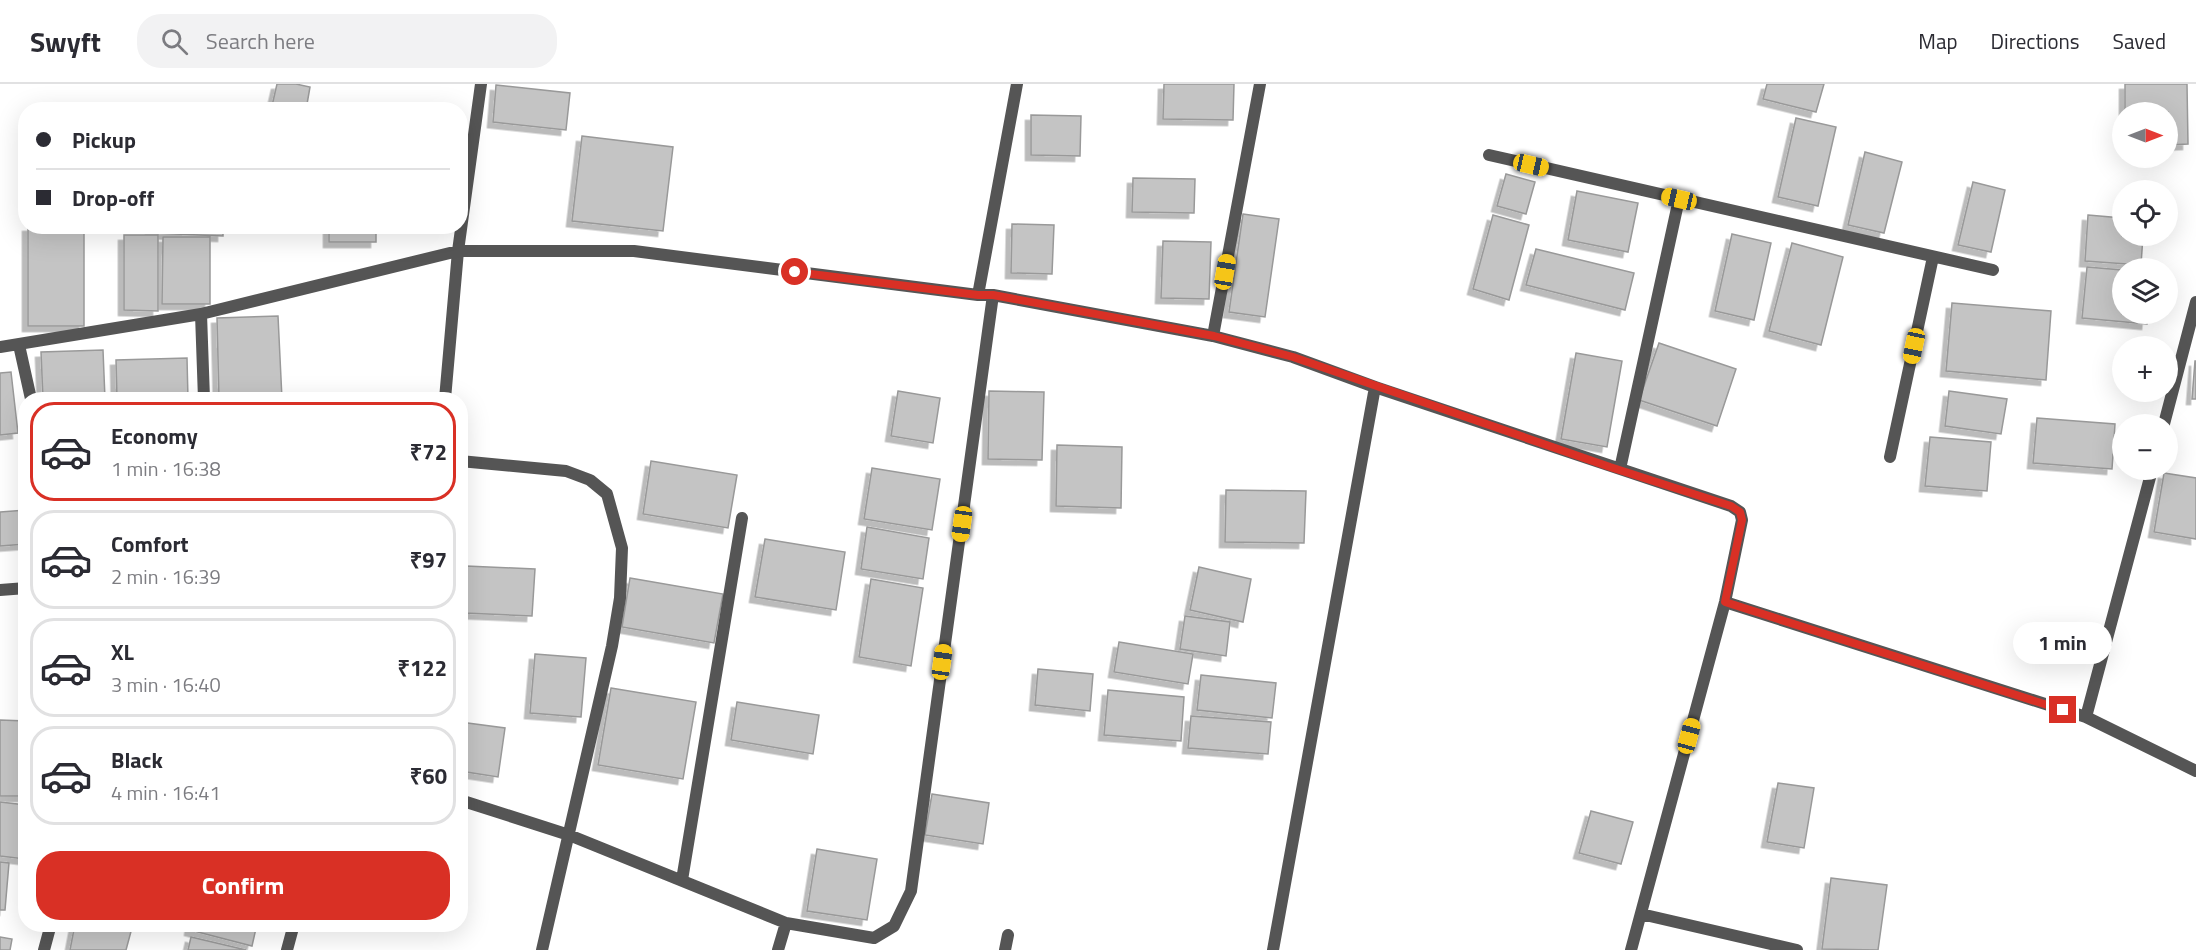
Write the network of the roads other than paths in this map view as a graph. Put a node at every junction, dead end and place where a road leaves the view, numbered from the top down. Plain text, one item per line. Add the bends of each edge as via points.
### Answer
1 (481, 84) edge
2 (1017, 84) edge
3 (1260, 84) edge
4 (1489, 155) dead end
5 (468, 178) edge
6 (1679, 199) junction
7 (460, 234) edge
8 (458, 251) junction
9 (1933, 257) junction
10 (1993, 270) dead end
11 (978, 295) junction
12 (993, 295) junction
13 (2196, 302) edge
14 (201, 314) junction
15 (1214, 336) junction
16 (19, 345) junction
17 (0, 347) edge
18 (1374, 387) junction
19 (29, 392) edge
20 (204, 392) edge
21 (446, 392) edge
22 (2167, 414) edge
23 (1890, 458) dead end
24 (468, 462) edge
25 (1620, 470) junction
26 (2149, 480) edge
27 (742, 518) dead end
28 (18, 589) edge
29 (0, 591) edge
30 (1725, 602) junction
31 (2086, 717) junction
32 (2196, 771) edge
33 (468, 803) edge
34 (569, 835) junction
35 (682, 880) junction
36 (1641, 914) junction
37 (786, 923) junction
38 (49, 932) edge
39 (292, 932) edge
40 (1008, 935) dead end
41 (44, 950) edge
42 (288, 950) edge
43 (542, 950) edge
44 (778, 950) edge
45 (1005, 950) edge
46 (1272, 950) edge
47 (1631, 950) edge
48 (1797, 950) edge

1 - 5 street
2 - 11 street
3 - 15 street
4 - 6 street
6 - 9 street
6 - 25 street
7 - 8 street
8 - 11 street via 634,251
8 - 14 street
8 - 21 street
9 - 10 street
9 - 23 street
11 - 12 street
12 - 15 street
12 - 37 street via 910,891 894,926 874,938
13 - 22 street
14 - 16 street
14 - 20 street
15 - 18 street via 1293,357
16 - 17 street
16 - 19 street
18 - 25 street
18 - 46 street
24 - 34 street via 566,471 590,480 607,494 616,525 622,549 620,598
25 - 30 street via 1740,512 1742,520
26 - 31 street
27 - 35 street
28 - 29 street
30 - 31 street
30 - 36 street
31 - 32 street
33 - 34 street
34 - 35 street
34 - 43 street
35 - 37 street
36 - 47 street
36 - 48 street
37 - 44 street
38 - 41 street
39 - 42 street
40 - 45 street

